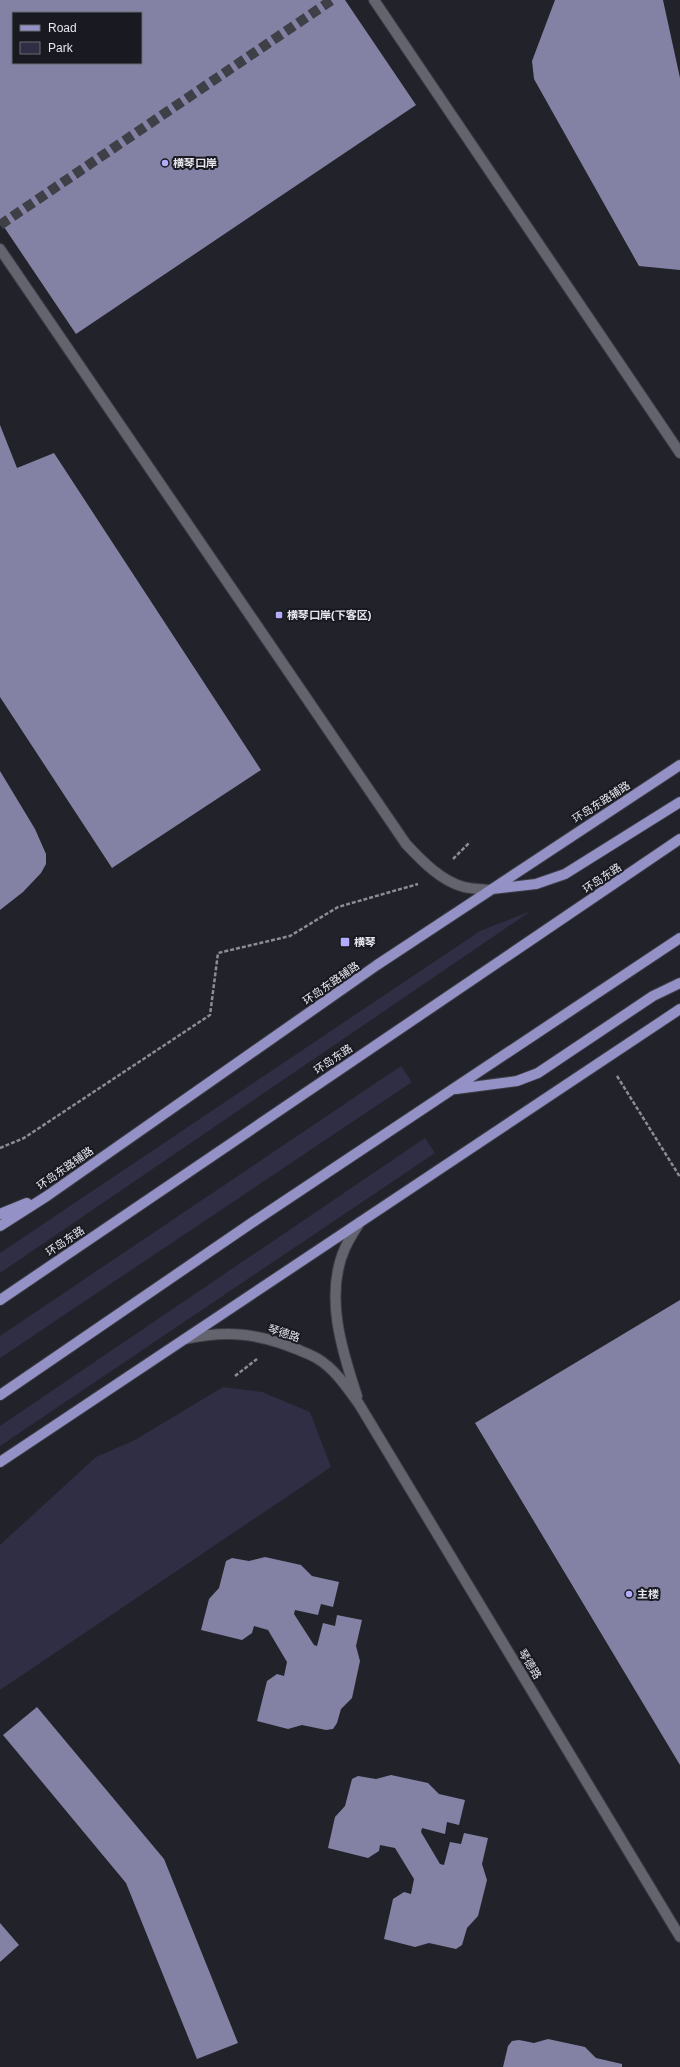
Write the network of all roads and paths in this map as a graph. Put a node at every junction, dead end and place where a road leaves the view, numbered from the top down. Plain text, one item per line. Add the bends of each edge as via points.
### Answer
1 (374, 0) edge
2 (0, 249) edge
3 (680, 453) edge
4 (680, 765) edge
5 (680, 802) edge
6 (680, 839) edge
7 (470, 842) dead end
8 (438, 873) junction
9 (490, 890) junction
10 (680, 938) edge
11 (680, 983) edge
12 (680, 1009) edge
13 (606, 1059) junction
14 (452, 1090) junction
15 (0, 1148) edge
16 (680, 1177) edge
17 (47, 1196) junction
18 (0, 1214) edge
19 (360, 1222) junction
20 (0, 1226) edge
21 (0, 1300) edge
22 (181, 1340) junction
23 (257, 1359) dead end
24 (235, 1376) dead end
25 (0, 1395) edge
26 (359, 1404) junction
27 (0, 1462) edge
28 (680, 1937) edge

1 - 3 street
2 - 8 street via 406,844
4 - 9 main road, 环岛东路辅路
5 - 9 main road via 565,874 536,884
6 - 21 main road, 环岛东路
7 - 8 path
8 - 9 street via 464,886
8 - 15 path via 413,887 338,908 290,936 218,952 210,1015 24,1138
9 - 17 main road, 环岛东路辅路 via 377,965
10 - 14 main road
11 - 14 main road via 653,996 538,1073 517,1081
12 - 13 main road
13 - 16 path
13 - 19 main road
14 - 25 main road
17 - 18 main road
17 - 20 main road, 环岛东路辅路
19 - 22 main road
19 - 26 street, 琴德路 via 345,1249 337,1277 336,1307 341,1342
22 - 26 street, 琴德路 via 212,1334 238,1333 279,1342 319,1359 341,1380
22 - 27 main road
23 - 24 path
26 - 28 street, 琴德路

